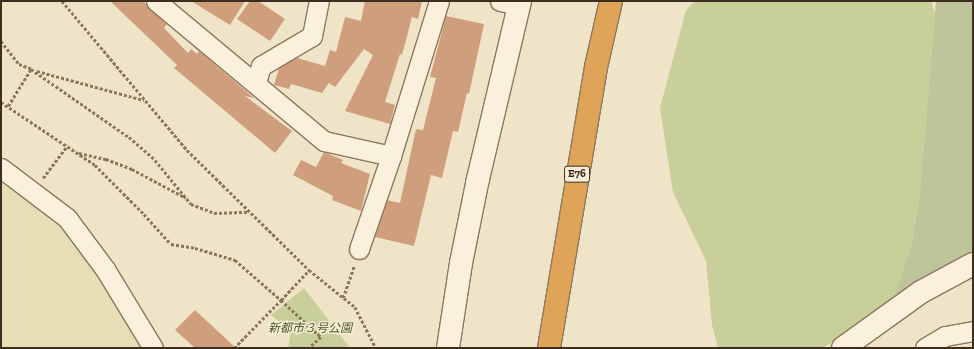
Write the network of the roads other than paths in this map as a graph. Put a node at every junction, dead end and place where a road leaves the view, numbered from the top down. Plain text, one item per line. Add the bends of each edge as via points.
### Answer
1 (156, 1) edge
2 (319, 1) edge
3 (439, 1) edge
4 (611, 1) edge
5 (513, 2) edge
6 (256, 83) junction
7 (391, 156) junction
8 (1, 168) edge
9 (359, 249) road end
10 (973, 264) edge
11 (973, 331) edge
12 (153, 348) edge
13 (448, 348) edge
14 (549, 348) edge
15 (845, 348) edge
16 (925, 348) edge

1 - 6 street
2 - 6 street via 312,36 261,66
3 - 7 street
4 - 14 highway, E76 via 594,75
5 - 13 street via 461,263
6 - 7 street via 324,141
7 - 9 street
8 - 12 street via 67,218 105,269
10 - 15 street via 921,292
11 - 16 street via 945,336

